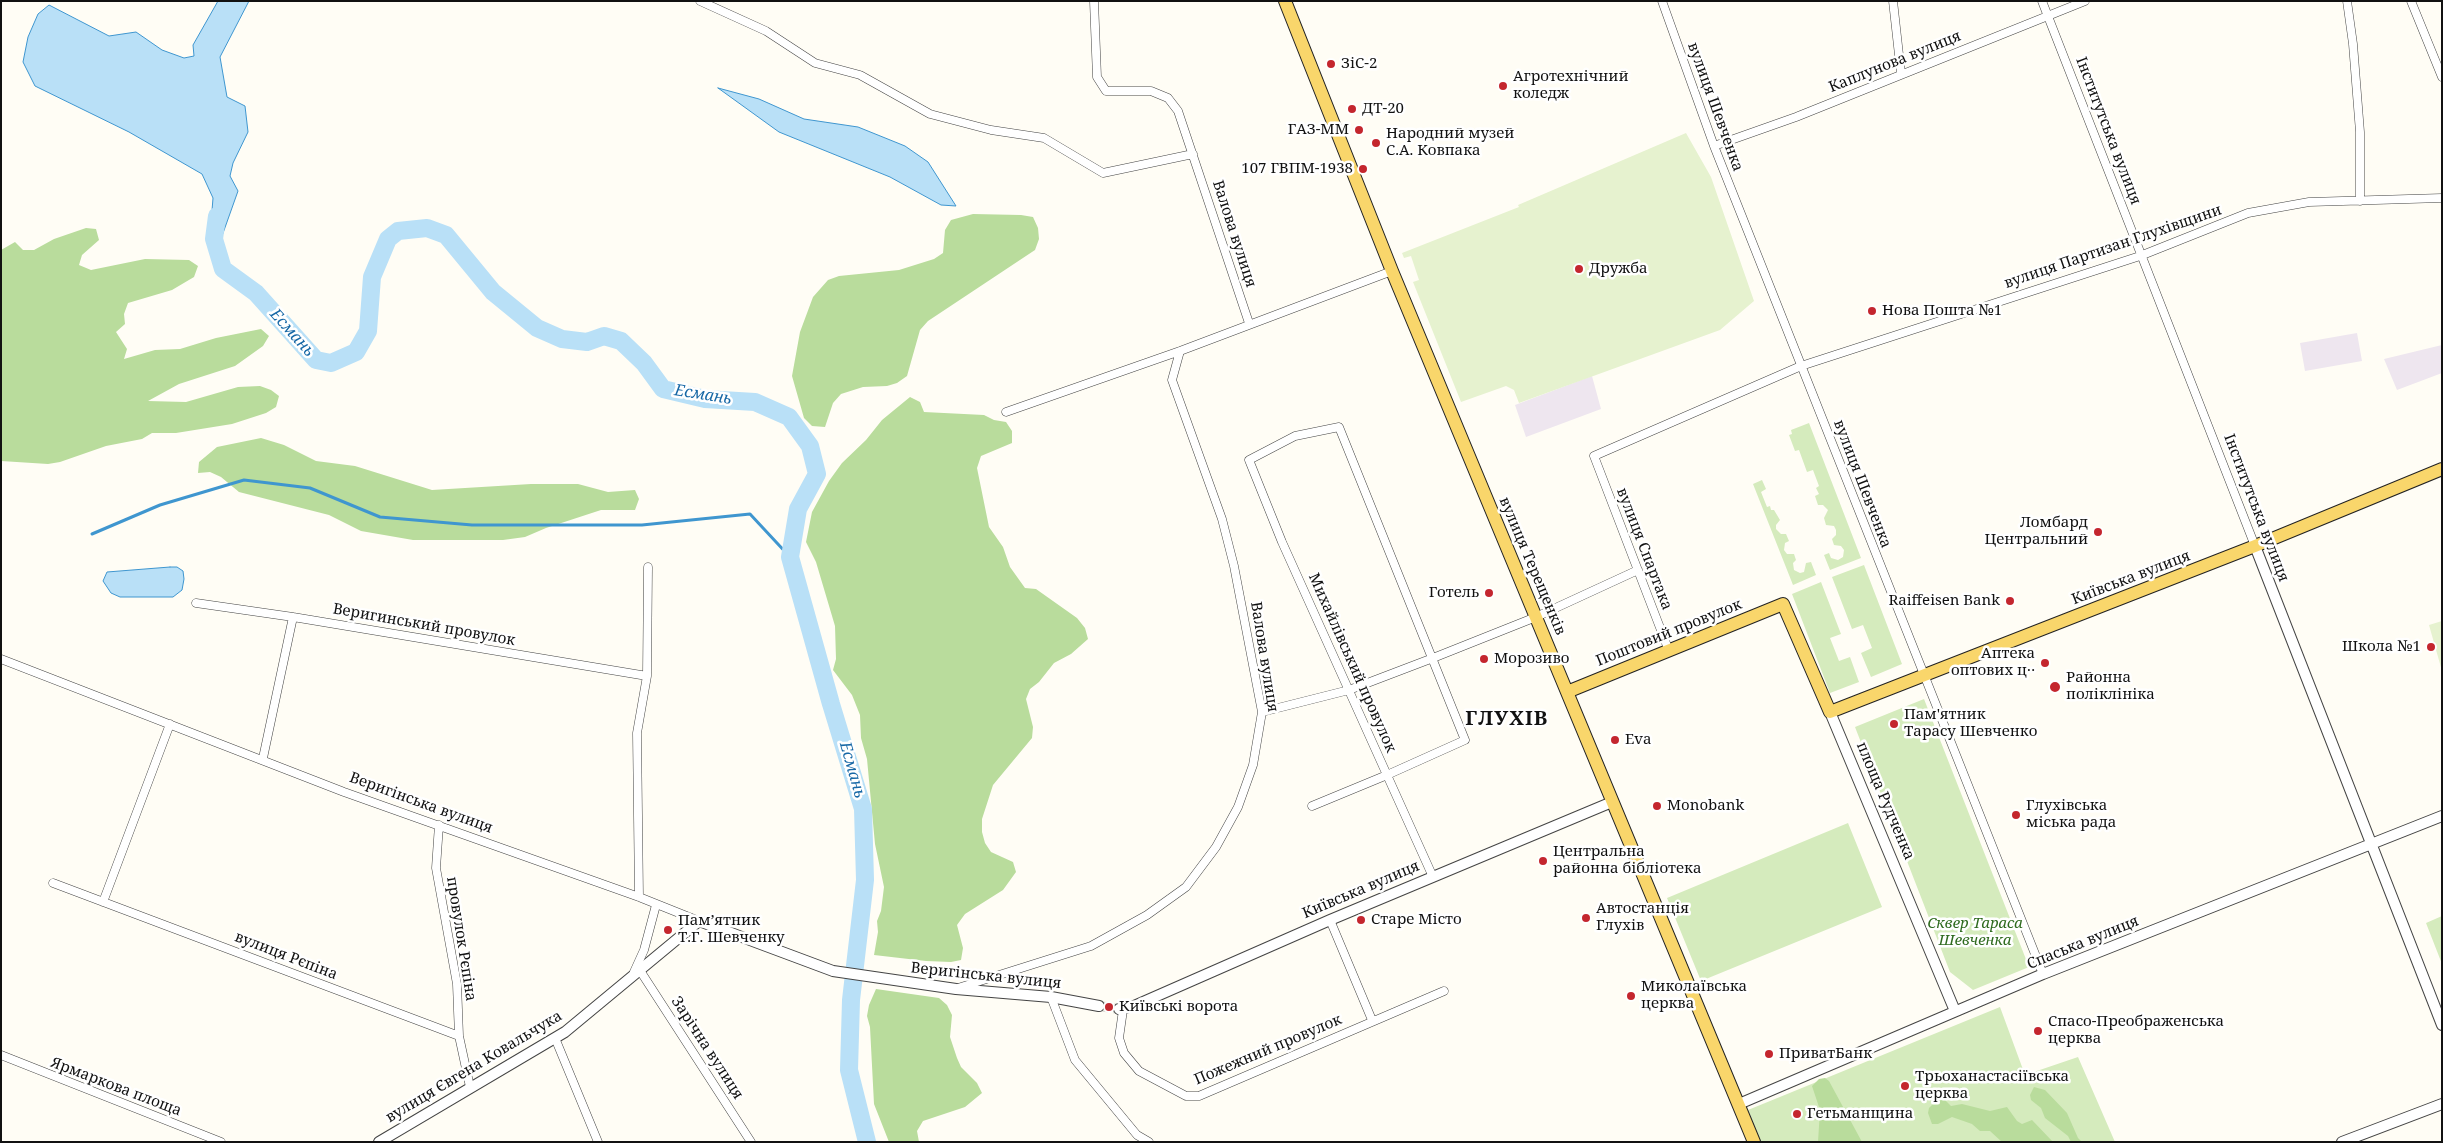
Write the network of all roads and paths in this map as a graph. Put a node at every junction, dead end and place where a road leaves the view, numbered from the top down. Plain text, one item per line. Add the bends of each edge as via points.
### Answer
1 (700, 1) edge
2 (1094, 1) edge
3 (1285, 1) edge
4 (1662, 1) edge
5 (1893, 1) edge
6 (2042, 1) edge
7 (2085, 1) edge
8 (2347, 1) edge
9 (2412, 1) edge
10 (2048, 15) junction
11 (1901, 73) junction
12 (2442, 76) edge
13 (1714, 146) junction
14 (1193, 154) junction
15 (2442, 198) edge
16 (2360, 201) junction
17 (2140, 256) junction
18 (1392, 271) junction
19 (1249, 323) junction
20 (1180, 350) junction
21 (1801, 366) junction
22 (1006, 412) dead end
23 (1594, 456) joint
24 (2442, 469) edge
25 (2255, 546) junction
26 (648, 567) dead end
27 (1638, 570) junction
28 (196, 603) dead end
29 (1783, 604) joint
30 (293, 617) junction
31 (1536, 617) junction
32 (1669, 651) junction
33 (1433, 658) junction
34 (2, 662) edge
35 (647, 676) junction
36 (1923, 676) junction
37 (1349, 690) junction
38 (1567, 692) junction
39 (1262, 712) junction
40 (1830, 712) junction
41 (170, 724) junction
42 (263, 758) junction
43 (1387, 775) junction
44 (1612, 802) junction
45 (1312, 806) dead end
46 (2442, 816) edge
47 (439, 825) junction
48 (2370, 844) junction
49 (1433, 877) junction
50 (53, 883) dead end
51 (639, 897) junction
52 (103, 902) junction
53 (656, 905) junction
54 (1330, 920) junction
55 (699, 921) junction
56 (636, 972) junction
57 (2043, 974) junction
58 (956, 989) junction
59 (1444, 991) dead end
60 (1050, 997) junction
61 (1099, 1006) tunnel mouth
62 (1121, 1009) joint
63 (1955, 1011) junction
64 (1372, 1020) junction
65 (2442, 1025) edge
66 (459, 1036) junction
67 (556, 1038) junction
68 (1, 1055) edge
69 (470, 1087) junction
70 (1739, 1104) junction
71 (2442, 1104) edge
72 (221, 1142) edge
73 (379, 1142) edge
74 (598, 1142) edge
75 (752, 1142) edge
76 (1149, 1142) edge
77 (1754, 1142) edge
78 (2342, 1142) edge

1 - 14 street via 766,31 815,63 860,75 930,114 991,130 1044,138 1103,173
2 - 14 street, Валова вулиця via 1097,77 1101,84 1106,91 1151,91 1168,98 1178,111
3 - 18 main road, вулиця Терещенків
4 - 13 street, вулиця Шевченка
5 - 11 street
6 - 10 street, Інститутська вулиця
7 - 10 street, Каплунова вулиця
8 - 16 street via 2360,132
9 - 12 street
10 - 11 street, Каплунова вулиця
10 - 17 street, Інститутська вулиця
11 - 13 street, Каплунова вулиця via 1796,117
13 - 21 street, вулиця Шевченка
14 - 19 street, Валова вулиця
15 - 16 street, вулиця Партизан Глухівщини
16 - 17 street, вулиця Партизан Глухівщини via 2309,202 2248,213
17 - 21 street, вулиця Партизан Глухівщини
17 - 25 street, Інститутська вулиця
18 - 19 street
18 - 31 main road, вулиця Терещенків
19 - 20 street
20 - 22 street
20 - 39 street, Валова вулиця via 1172,380 1222,519
21 - 23 street, вулиця Партизан Глухівщини
21 - 36 street, вулиця Шевченка
23 - 27 street, вулиця Спартака
24 - 25 main road, Київська вулиця
25 - 36 main road, Київська вулиця
25 - 48 street, Інститутська вулиця
26 - 35 street
27 - 31 street
27 - 32 street, вулиця Спартака
28 - 30 street, Веригинський провулок
29 - 32 main road, Поштовий провулок
29 - 40 main road, площа Рудченка
30 - 35 street, Веригинський провулок
30 - 42 street
31 - 33 street
31 - 38 main road, вулиця Терещенків
32 - 38 main road, Поштовий провулок
33 - 37 street
33 - 37 street, Михайлівський провулок via 1339,427 1294,436 1249,460
33 - 43 street via 1465,740
34 - 41 street, Веригінська вулиця
35 - 51 street via 637,734
36 - 40 main road, Київська вулиця
36 - 57 street, вулиця Шевченка
37 - 39 street
37 - 43 street, Михайлівський провулок
38 - 44 main road, вулиця Терещенків
39 - 58 street, Валова вулиця via 1253,765 1238,807 1216,848 1186,887 1147,915 1091,946
40 - 63 street, площа Рудченка
41 - 42 street, Веригінська вулиця
41 - 52 street
42 - 47 street, Веригінська вулиця via 344,792
43 - 45 street
43 - 49 street, Михайлівський провулок
44 - 49 street, Київська вулиця
44 - 70 main road, вулиця Терещенків
46 - 48 street, Спаська вулиця
47 - 51 street, Веригінська вулиця
47 - 66 street, провулок Рєпіна via 436,868 457,984
48 - 57 street, Спаська вулиця
48 - 65 street, Інститутська вулиця
49 - 54 street, Київська вулиця
50 - 52 street, вулиця Рєпіна
51 - 53 street, Веригінська вулиця
52 - 66 street, вулиця Рєпіна
53 - 55 street, Веригінська вулиця
53 - 56 street
54 - 62 street, Київська вулиця
54 - 64 street
55 - 56 street, вулиця Євгена Ковальчука
55 - 58 street, Веригінська вулиця via 832,971
56 - 67 street, вулиця Євгена Ковальчука
56 - 75 street, Зарічна вулиця
57 - 63 street, Спаська вулиця
58 - 60 street, Веригінська вулиця
59 - 64 street, Пожежний провулок
60 - 61 street, Веригінська вулиця
60 - 76 street via 1075,1060 1137,1135
62 - 64 street, Пожежний провулок via 1119,1038 1124,1053 1138,1071 1186,1096 1214,1091
63 - 70 street, Спаська вулиця
66 - 69 street, провулок Рєпіна
67 - 69 street, вулиця Євгена Ковальчука
67 - 74 street
68 - 72 street, Ярмаркова площа
69 - 73 street, вулиця Євгена Ковальчука
70 - 77 main road, вулиця Терещенків
71 - 78 street

